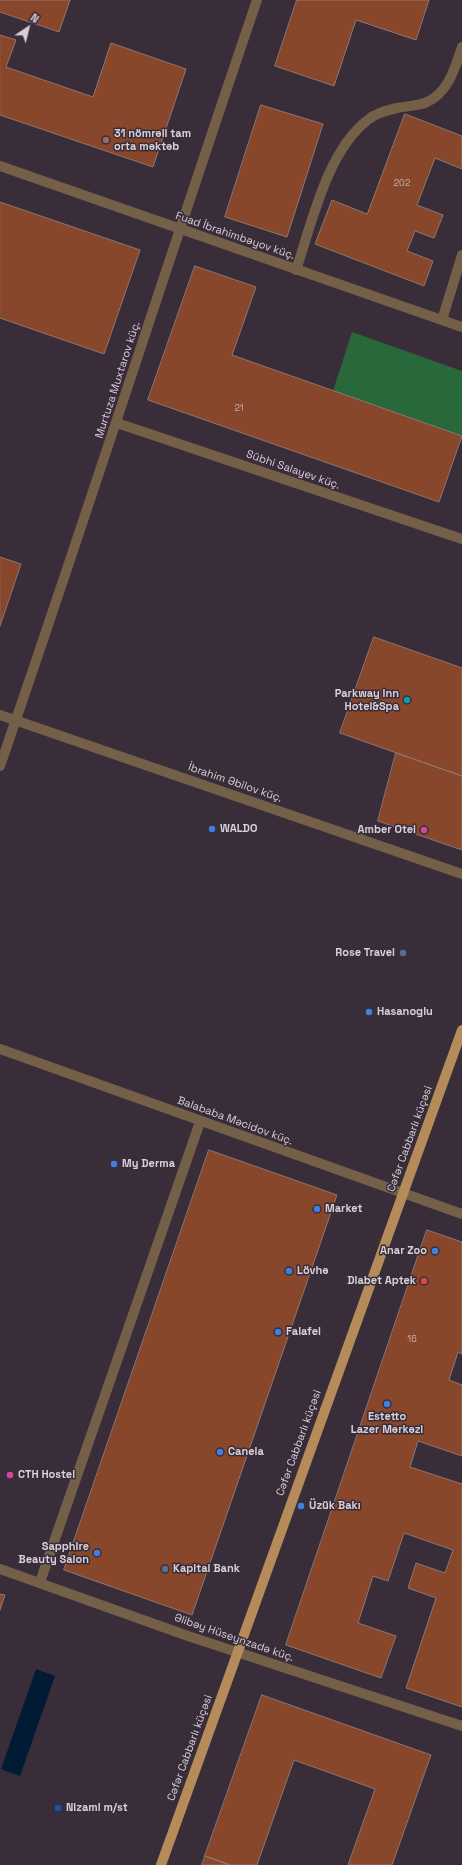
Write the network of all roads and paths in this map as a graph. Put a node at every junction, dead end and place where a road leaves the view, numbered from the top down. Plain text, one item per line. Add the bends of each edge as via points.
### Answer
1 (257, 0) edge
2 (462, 47) edge
3 (0, 166) edge
4 (179, 229) junction
5 (462, 255) edge
6 (296, 270) junction
7 (442, 320) junction
8 (462, 327) edge
9 (116, 423) junction
10 (462, 539) edge
11 (0, 715) edge
12 (16, 721) junction
13 (0, 766) edge
14 (462, 874) edge
15 (462, 1030) edge
16 (0, 1049) edge
17 (200, 1122) junction
18 (403, 1194) junction
19 (462, 1214) edge
20 (0, 1569) edge
21 (40, 1582) junction
22 (237, 1652) junction
23 (462, 1726) edge
24 (161, 1865) edge

1 - 4 street, Murtuza Muxtarov küç.
2 - 6 street via 454,71 442,92 426,103 388,110 369,118 345,143 330,171
3 - 4 street, Fuad İbrahimbəyov küç.
4 - 6 street, Fuad İbrahimbəyov küç.
4 - 9 street, Murtuza Muxtarov küç.
5 - 7 street
6 - 7 street, Fuad İbrahimbəyov küç.
7 - 8 street, Fuad İbrahimbəyov küç.
9 - 10 street, Sübhi Salayev küç.
9 - 12 street, Murtuza Muxtarov küç.
11 - 12 street, İbrahim Əbilov küç.
12 - 13 street, Murtuza Muxtarov küç.
12 - 14 street, İbrahim Əbilov küç.
15 - 18 main road, Cəfər Cabbarlı küçəsi
16 - 17 street, Balababa Məcidov küç.
17 - 18 street, Balababa Məcidov küç.
17 - 21 street
18 - 19 street, Balababa Məcidov küç.
18 - 22 main road, Cəfər Cabbarlı küçəsi
20 - 21 street, Əlibəy Hüseynzadə küç.
21 - 22 street, Əlibəy Hüseynzadə küç.
22 - 23 street, Əlibəy Hüseynzadə küç.
22 - 24 main road, Cəfər Cabbarlı küçəsi

